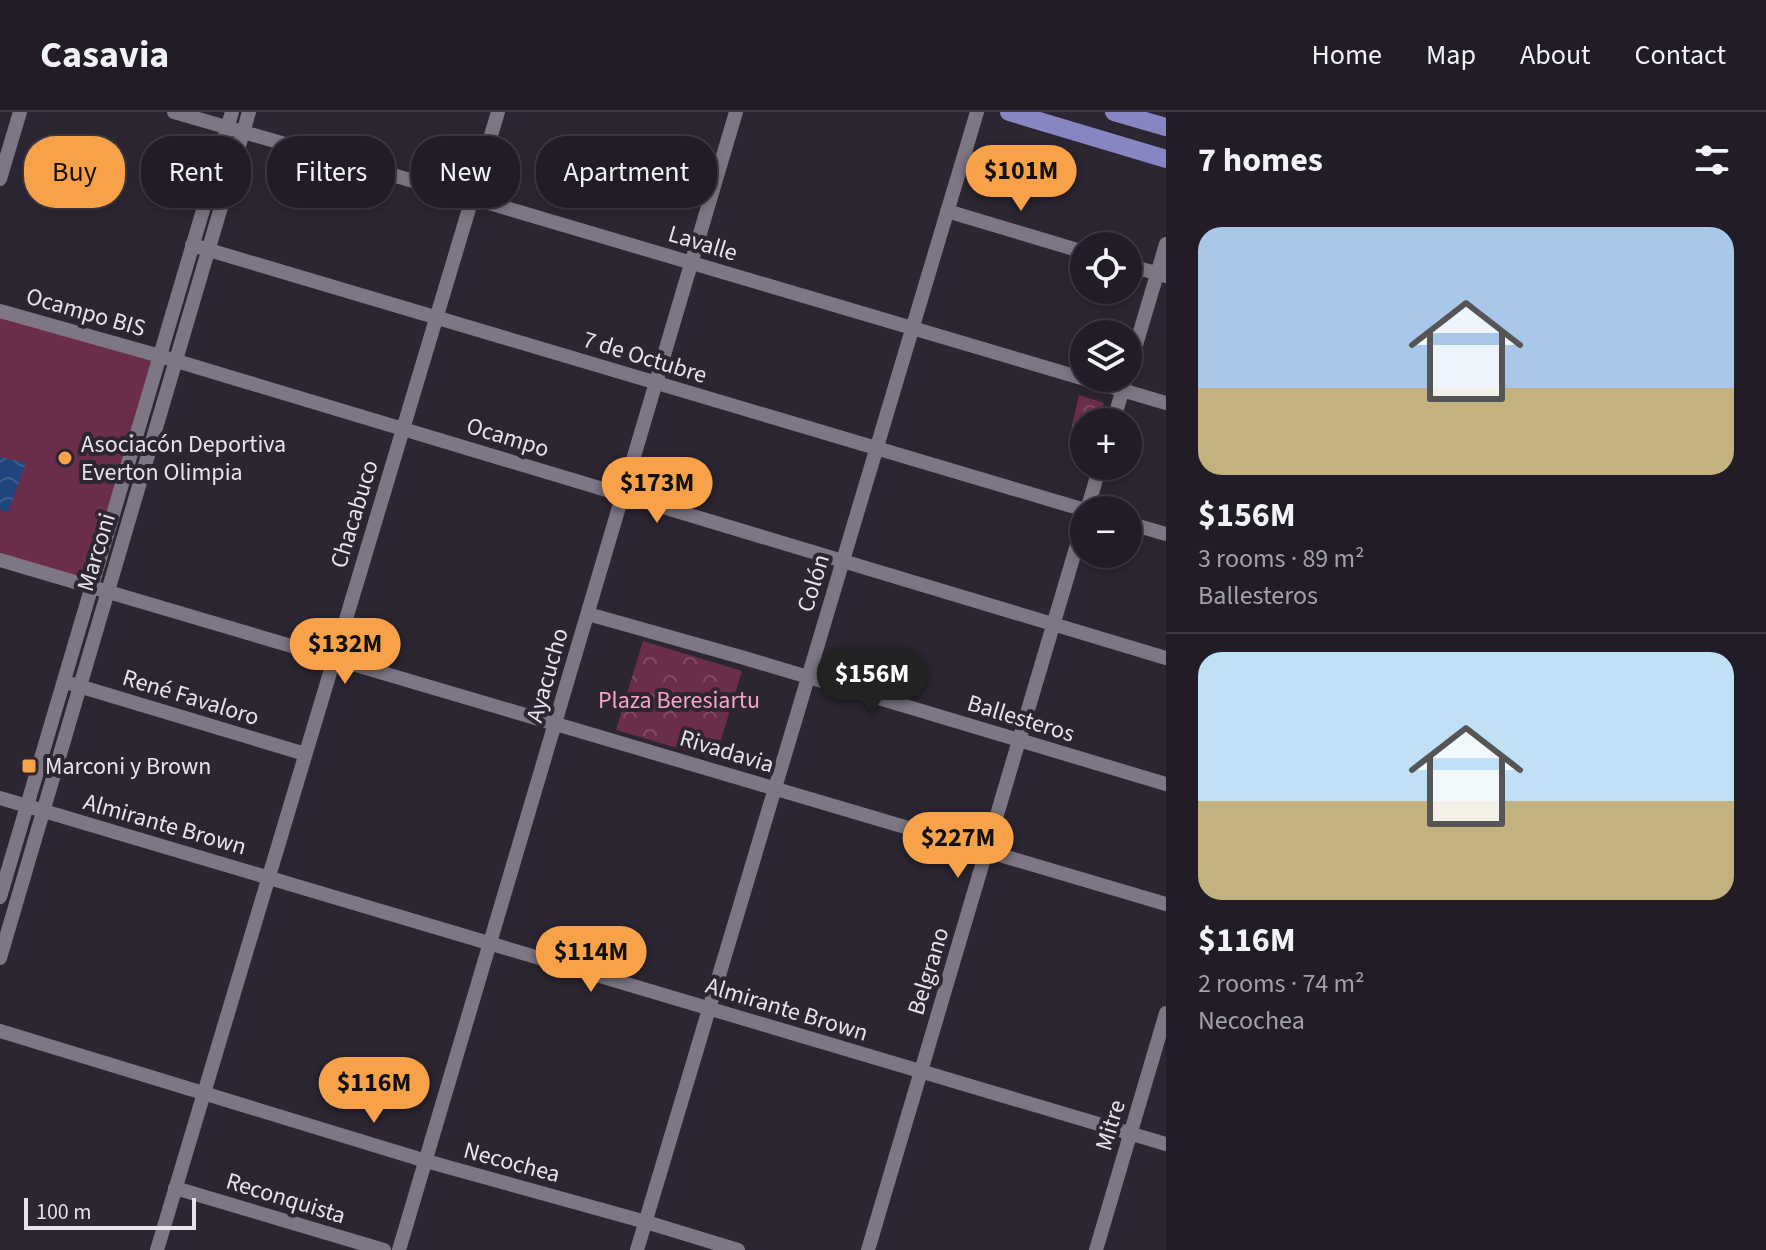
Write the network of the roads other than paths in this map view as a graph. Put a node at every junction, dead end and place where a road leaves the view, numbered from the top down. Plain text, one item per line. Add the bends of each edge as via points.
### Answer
1 (20, 112) edge
2 (174, 112) edge
3 (232, 112) edge
4 (249, 112) edge
5 (498, 112) edge
6 (736, 112) edge
7 (977, 112) edge
8 (1009, 112) edge
9 (1114, 112) edge
10 (1166, 127) edge
11 (227, 128) junction
12 (243, 132) junction
13 (491, 136) edge
14 (1166, 159) edge
15 (0, 179) edge
16 (411, 180) edge
17 (469, 208) edge
18 (506, 208) edge
19 (947, 211) junction
20 (1166, 244) edge
21 (192, 245) junction
22 (1070, 248) edge
23 (208, 250) junction
24 (692, 263) junction
25 (1142, 269) edge
26 (1162, 275) edge
27 (0, 311) edge
28 (436, 318) junction
29 (912, 328) junction
30 (1142, 332) edge
31 (160, 356) junction
32 (177, 361) junction
33 (1070, 370) edge
34 (656, 383) junction
35 (1142, 392) edge
36 (1166, 403) edge
37 (403, 429) junction
38 (876, 448) junction
39 (623, 495) junction
40 (1070, 505) edge
41 (1142, 527) edge
42 (1166, 534) edge
43 (0, 560) edge
44 (843, 561) junction
45 (1070, 568) edge
46 (91, 587) junction
47 (107, 590) junction
48 (588, 614) junction
49 (1053, 624) junction
50 (334, 658) junction
51 (1166, 658) edge
52 (807, 677) junction
53 (64, 682) junction
54 (80, 687) junction
55 (555, 724) junction
56 (1019, 740) junction
57 (305, 754) junction
58 (1166, 784) edge
59 (775, 788) junction
60 (0, 798) edge
61 (27, 806) junction
62 (43, 811) junction
63 (986, 851) junction
64 (268, 878) junction
65 (0, 897) edge
66 (1166, 904) edge
67 (490, 944) junction
68 (0, 958) edge
69 (709, 1009) junction
70 (1166, 1013) edge
71 (0, 1031) edge
72 (921, 1071) junction
73 (204, 1093) junction
74 (1130, 1134) junction
75 (1166, 1144) edge
76 (426, 1161) junction
77 (175, 1188) junction
78 (646, 1222) junction
79 (157, 1250) edge
80 (384, 1250) edge
81 (399, 1250) edge
82 (637, 1250) edge
83 (738, 1250) edge
84 (868, 1250) edge
85 (1096, 1250) edge

1 - 15 street
2 - 11 street, Lavalle
3 - 11 street, Marconi
4 - 12 street, Marconi
5 - 13 street, Chacabuco
6 - 24 street, Ayacucho
7 - 19 street, Colón
8 - 14 main road
9 - 10 main road
11 - 12 street, Lavalle
11 - 21 street, Marconi
12 - 16 street, Lavalle
12 - 23 street, Marconi
17 - 28 street, Chacabuco
18 - 24 street, Lavalle
19 - 22 street
19 - 29 street, Colón
20 - 26 street
21 - 23 street, 7 de Octubre
21 - 31 street, Marconi
23 - 28 street, 7 de Octubre
23 - 32 street, Marconi
24 - 29 street, Lavalle
24 - 34 street, Ayacucho
25 - 26 street
26 - 30 street
27 - 31 street, Ocampo BIS
28 - 34 street, 7 de Octubre
28 - 37 street, Chacabuco
29 - 33 street, Lavalle
29 - 38 street, Colón
31 - 32 street, Ocampo
31 - 46 street, Marconi
32 - 37 street, Ocampo
32 - 47 street, Marconi
34 - 38 street, 7 de Octubre
34 - 39 street, Ayacucho
35 - 36 street, Lavalle
37 - 39 street, Ocampo
37 - 50 street, Chacabuco
38 - 40 street, 7 de Octubre
38 - 44 street, Colón
39 - 44 street, Ocampo
39 - 48 street, Ayacucho
41 - 42 street
43 - 46 street, Rivadavia
44 - 49 street, Ocampo
44 - 52 street, Colón
45 - 49 street, Belgrano
46 - 47 street, Rivadavia
46 - 53 street, Marconi
47 - 50 street, Rivadavia
47 - 54 street, Marconi
48 - 52 street, Ballesteros
48 - 55 street, Ayacucho
49 - 51 street, Ocampo
49 - 56 street, Belgrano
50 - 55 street, Rivadavia
50 - 57 street, Chacabuco
52 - 56 street, Ballesteros
52 - 59 street, Colón
53 - 54 street, René Favaloro
53 - 61 street, Marconi
54 - 57 street, René Favaloro
54 - 62 street, Marconi
55 - 59 street, Rivadavia
55 - 67 street, Ayacucho
56 - 58 street, Ballesteros
56 - 63 street, Belgrano
57 - 64 street, Chacabuco
59 - 63 street, Rivadavia
59 - 69 street, Colón
60 - 61 street, Almirante Brown
61 - 62 street, Almirante Brown
61 - 65 street, Marconi
62 - 64 street, Almirante Brown
62 - 68 street, Marconi
63 - 66 street, Rivadavia
63 - 72 street, Belgrano
64 - 67 street, Almirante Brown
64 - 73 street, Chacabuco
67 - 69 street, Almirante Brown
67 - 76 street, Ayacucho
69 - 72 street, Almirante Brown
69 - 78 street, Colón
70 - 74 street, Mitre
71 - 73 street, Necochea
72 - 74 street, Almirante Brown
72 - 84 street, Belgrano
73 - 76 street, Necochea
73 - 77 street, Chacabuco
74 - 75 street, Almirante Brown
74 - 85 street, Mitre
76 - 78 street, Necochea
76 - 81 street, Ayacucho
77 - 79 street, Chacabuco
77 - 80 street, Reconquista
78 - 82 street, Colón
78 - 83 street, Necochea

